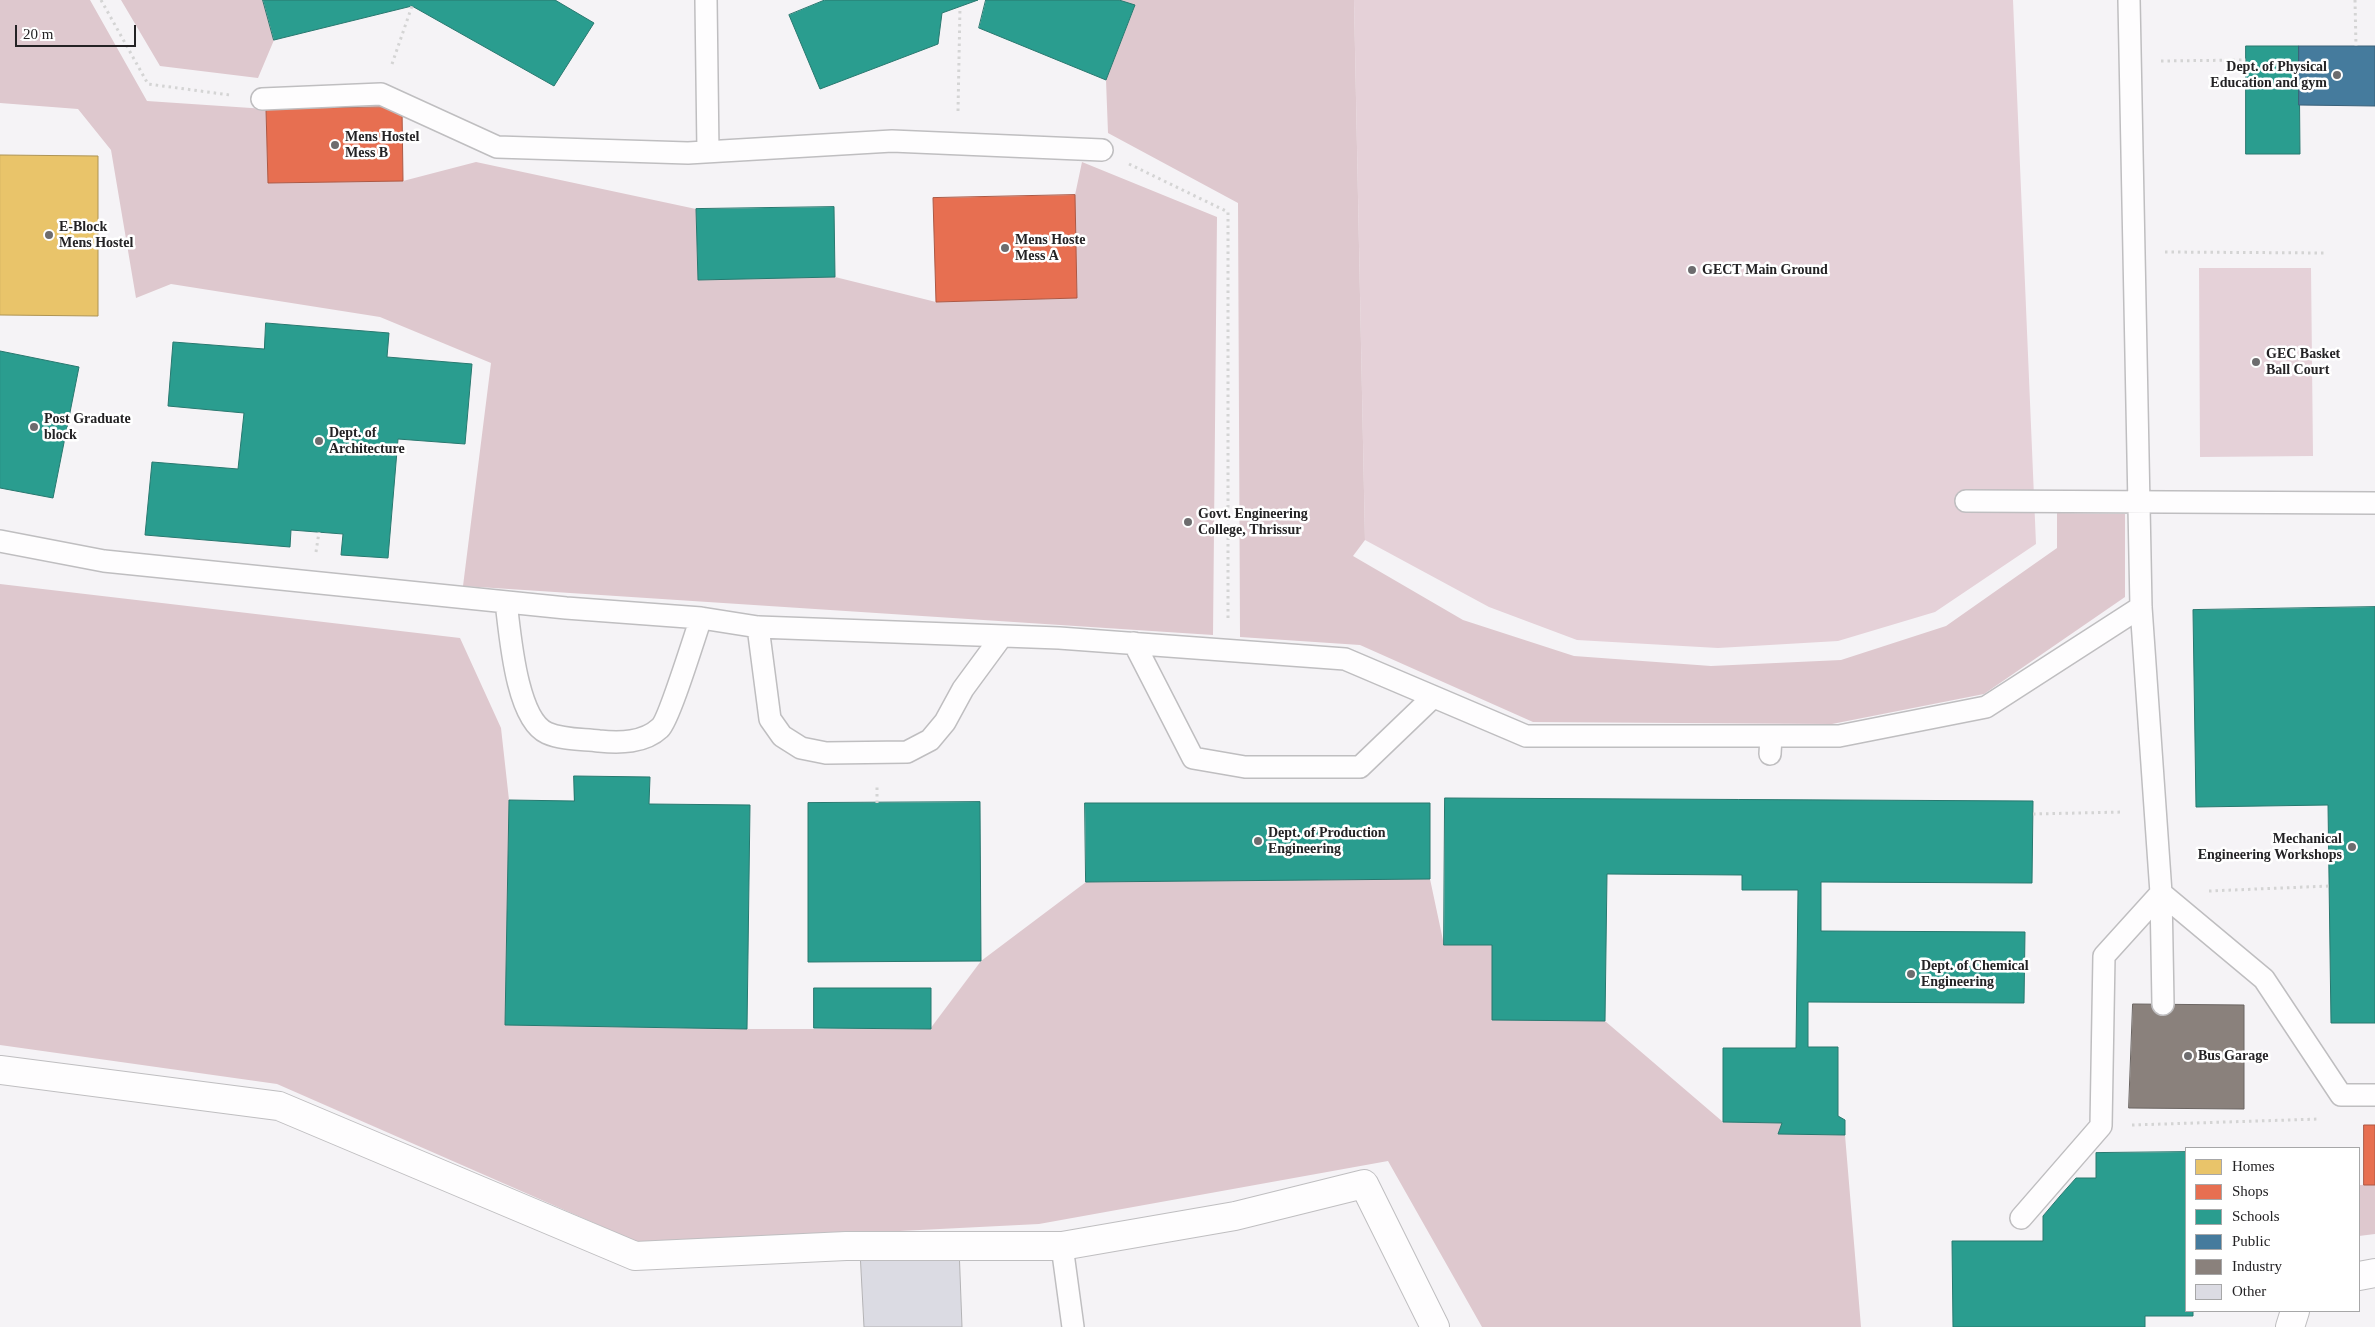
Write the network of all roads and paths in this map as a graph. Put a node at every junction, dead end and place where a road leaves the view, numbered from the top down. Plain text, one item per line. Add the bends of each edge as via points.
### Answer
1 (101, 0) edge
2 (706, 0) edge
3 (2130, 0) edge
4 (2354, 0) edge
5 (412, 6) dead end
6 (960, 7) dead end
7 (2356, 46) dead end
8 (2246, 60) dead end
9 (2131, 62) junction
10 (381, 94) junction
11 (262, 99) joint
12 (958, 144) junction
13 (1102, 150) joint
14 (708, 152) junction
15 (2135, 252) junction
16 (2326, 253) dead end
17 (1966, 501) dead end
18 (2140, 502) junction
19 (2375, 503) edge
20 (0, 541) edge
21 (506, 602) junction
22 (2141, 607) junction
23 (701, 618) junction
24 (758, 627) junction
25 (1002, 636) junction
26 (1134, 643) junction
27 (1228, 650) junction
28 (1434, 697) junction
29 (2156, 811) junction
30 (2033, 814) dead end
31 (2328, 886) dead end
32 (2161, 892) junction
33 (2163, 1004) dead end
34 (0, 1070) edge
35 (2341, 1095) junction
36 (2375, 1095) edge
37 (2101, 1126) junction
38 (2021, 1218) dead end
39 (1062, 1246) junction
40 (2375, 1273) edge
41 (2360, 1276) edge
42 (2295, 1312) edge
43 (1073, 1327) edge
44 (1435, 1327) edge
45 (2290, 1327) edge

1 - 11 path via 148,84
2 - 14 lane
3 - 9 lane
4 - 7 path
5 - 10 path
6 - 12 path
8 - 9 path
9 - 15 lane
10 - 11 lane
10 - 14 lane via 497,147
12 - 13 lane
12 - 14 lane via 892,142
13 - 27 path via 1228,212
15 - 16 path
15 - 18 lane
17 - 18 lane
18 - 19 lane
18 - 22 lane
20 - 21 lane via 104,561
21 - 23 lane
21 - 23 lane via 518,688 535,722 546,732 614,742 645,738 662,727
22 - 28 lane via 1986,708 1839,736 1771,745 1526,736
22 - 29 lane
23 - 24 lane
24 - 25 lane
24 - 25 lane via 770,719 782,736 801,748 826,753 907,752 930,740
25 - 26 lane
26 - 27 lane
26 - 28 lane via 1193,758 1245,767 1360,767
27 - 28 lane via 1344,659
29 - 30 path
29 - 32 lane
31 - 32 path
32 - 33 lane
32 - 35 lane via 2264,979
32 - 37 lane via 2104,956
34 - 39 street via 279,1106 635,1256 846,1246
35 - 36 lane
35 - 37 path via 2340,1118
37 - 38 lane
39 - 43 lane
39 - 44 street via 1235,1216 1364,1184
40 - 41 street
42 - 45 street

